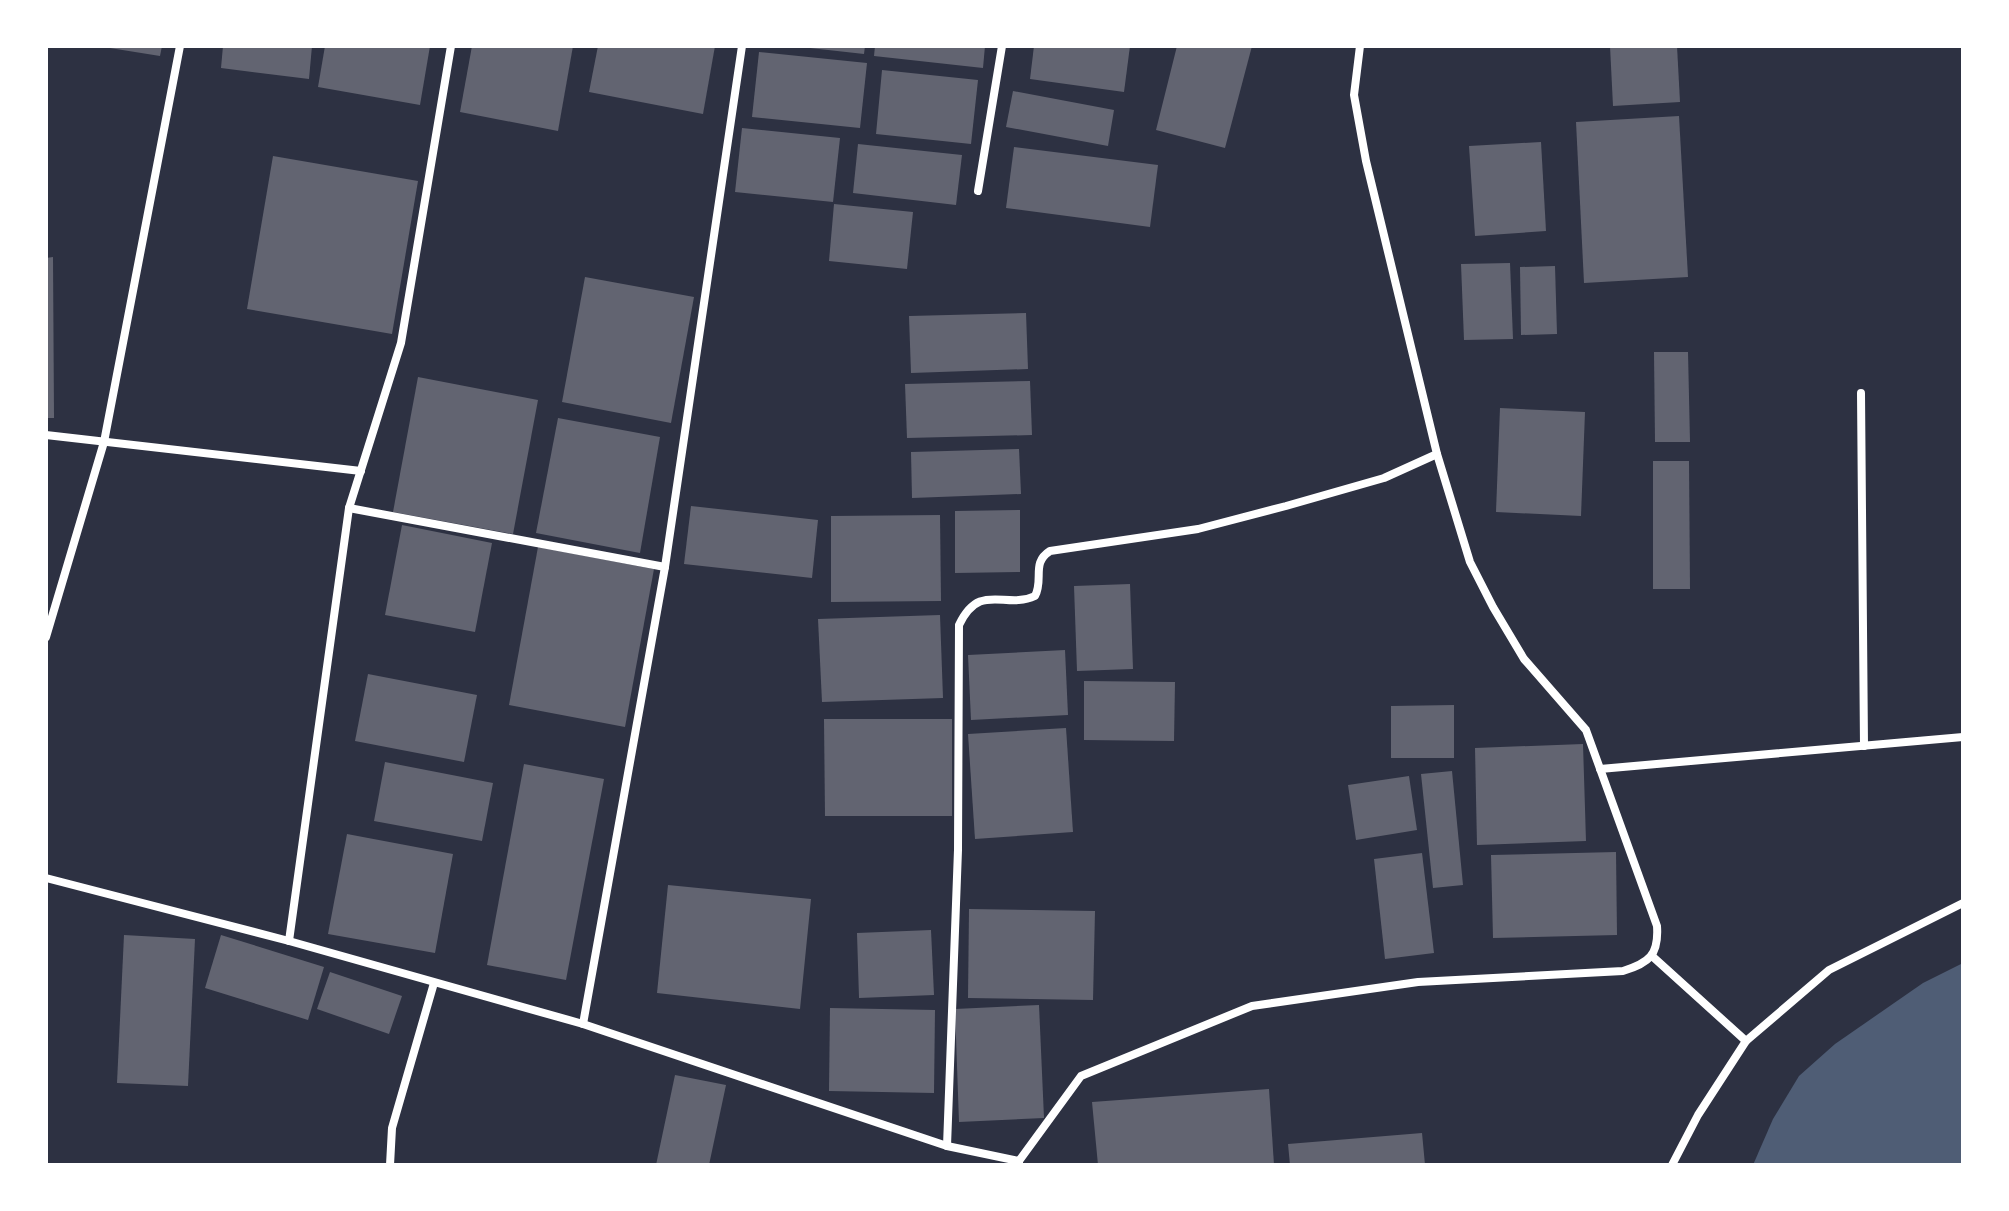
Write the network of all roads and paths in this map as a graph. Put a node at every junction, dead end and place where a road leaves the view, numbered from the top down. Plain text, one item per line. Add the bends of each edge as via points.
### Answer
1 (180, 46) edge
2 (451, 46) edge
3 (742, 46) edge
4 (1002, 46) edge
5 (1360, 46) edge
6 (978, 191) dead end
7 (1861, 393) dead end
8 (46, 435) edge
9 (104, 442) junction
10 (1437, 454) junction
11 (361, 471) junction
12 (349, 508) junction
13 (665, 567) junction
14 (46, 637) edge
15 (1963, 737) edge
16 (1864, 746) junction
17 (1600, 769) junction
18 (46, 878) edge
19 (1963, 903) edge
20 (289, 941) junction
21 (1652, 956) junction
22 (434, 983) junction
23 (583, 1024) junction
24 (1746, 1041) junction
25 (947, 1146) junction
26 (1019, 1163) edge
27 (390, 1165) edge
28 (1672, 1165) edge

1 - 9 street
2 - 11 street via 401,343
3 - 13 street
4 - 6 street
5 - 10 street via 1354,95 1366,161
7 - 16 street
8 - 9 street
9 - 11 street
9 - 14 street
10 - 17 street via 1475,573 1524,659 1586,730
10 - 25 street via 1384,478 1198,529 1050,551 1039,562 1035,596 990,599 965,612 959,625 958,850
11 - 12 street
12 - 13 street
12 - 20 street
13 - 23 street
15 - 16 street
16 - 17 street
17 - 21 street via 1657,926
18 - 20 street
19 - 24 street via 1829,970
20 - 22 street
21 - 24 street
21 - 26 street via 1642,966 1623,971 1418,982 1252,1006 1081,1076
22 - 23 street
22 - 27 street via 392,1128
23 - 25 street
24 - 28 street
25 - 26 street

